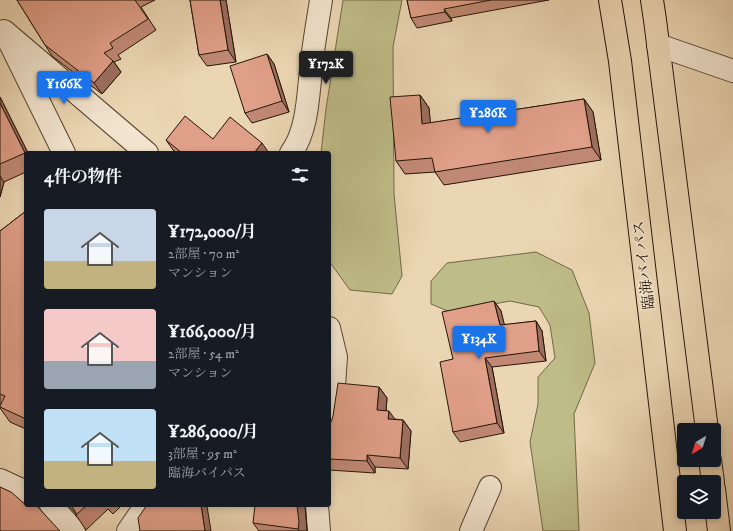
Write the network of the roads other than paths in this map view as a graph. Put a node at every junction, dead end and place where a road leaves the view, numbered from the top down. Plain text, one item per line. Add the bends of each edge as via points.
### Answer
1 (321, 0) edge
2 (610, 0) edge
3 (652, 0) edge
4 (2, 27) edge
5 (658, 45) junction
6 (733, 71) edge
7 (63, 151) edge
8 (144, 151) edge
9 (292, 151) edge
10 (331, 336) edge
11 (331, 414) edge
12 (706, 423) edge
13 (0, 480) edge
14 (490, 487) dead end
15 (24, 491) edge
16 (53, 507) edge
17 (145, 507) edge
18 (317, 507) edge
19 (717, 519) edge
20 (74, 531) edge
21 (128, 531) edge
22 (319, 531) edge
23 (471, 531) edge
24 (675, 531) edge
25 (718, 531) edge

1 - 9 street via 304,124
2 - 24 highway, 臨海バイパス via 621,69
3 - 5 highway
4 - 7 street
4 - 8 street
5 - 6 street
5 - 12 highway
10 - 11 street via 336,357
13 - 15 street
14 - 23 street
16 - 20 street
17 - 21 street
18 - 22 street
19 - 25 highway

